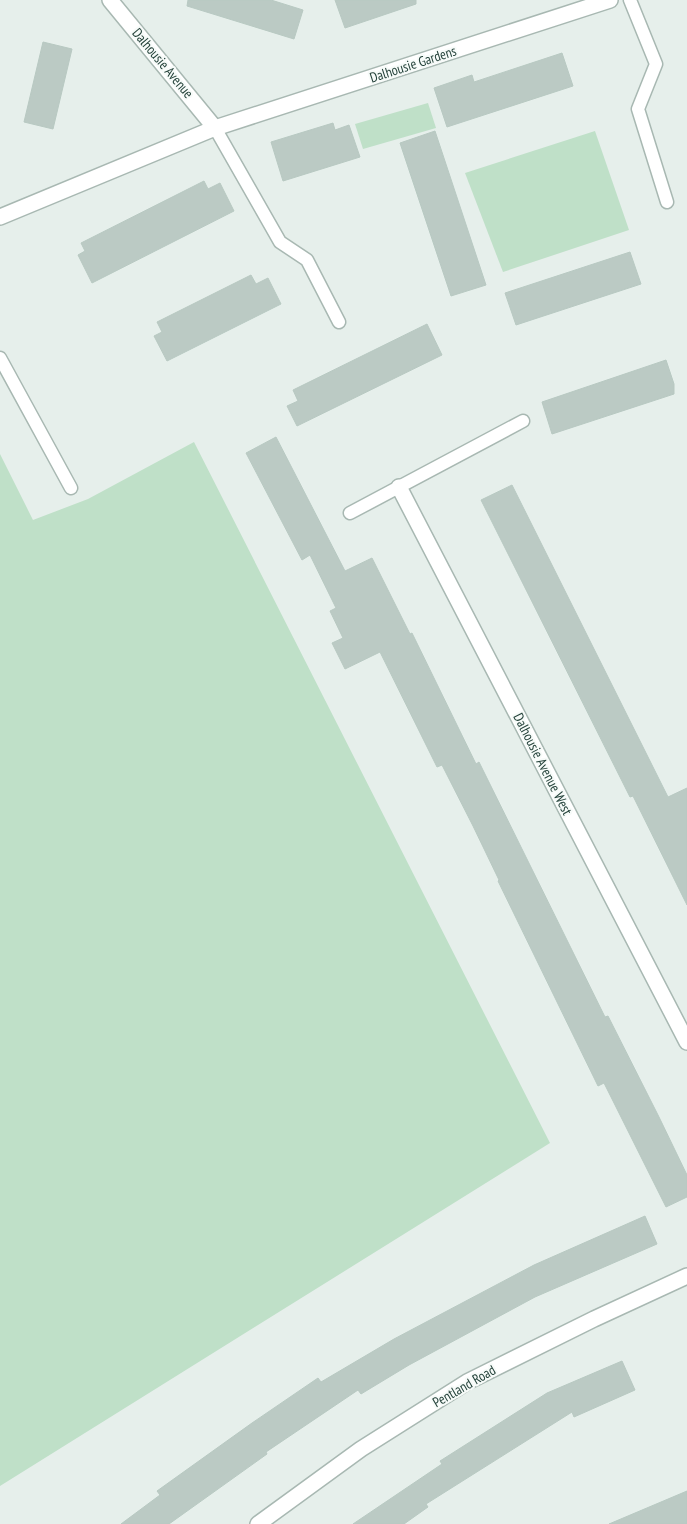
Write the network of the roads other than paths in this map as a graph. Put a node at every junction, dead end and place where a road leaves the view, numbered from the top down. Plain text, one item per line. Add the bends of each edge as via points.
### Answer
1 (110, 0) edge
2 (610, 0) edge
3 (630, 0) edge
4 (215, 128) junction
5 (667, 202) dead end
6 (0, 217) edge
7 (339, 322) dead end
8 (0, 358) edge
9 (523, 421) dead end
10 (399, 487) junction
11 (71, 488) dead end
12 (350, 513) dead end
13 (687, 1042) edge
14 (687, 1276) edge
15 (258, 1524) edge

1 - 4 street, Dalhousie Avenue
2 - 4 street, Dalhousie Gardens
3 - 5 lane via 656,64 638,109
4 - 6 street, Dalhousie Gardens
4 - 7 lane via 280,242 307,260
8 - 11 lane
9 - 10 lane
10 - 12 lane
10 - 13 street, Dalhousie Avenue West
14 - 15 street, Pentland Road via 467,1382 361,1449

